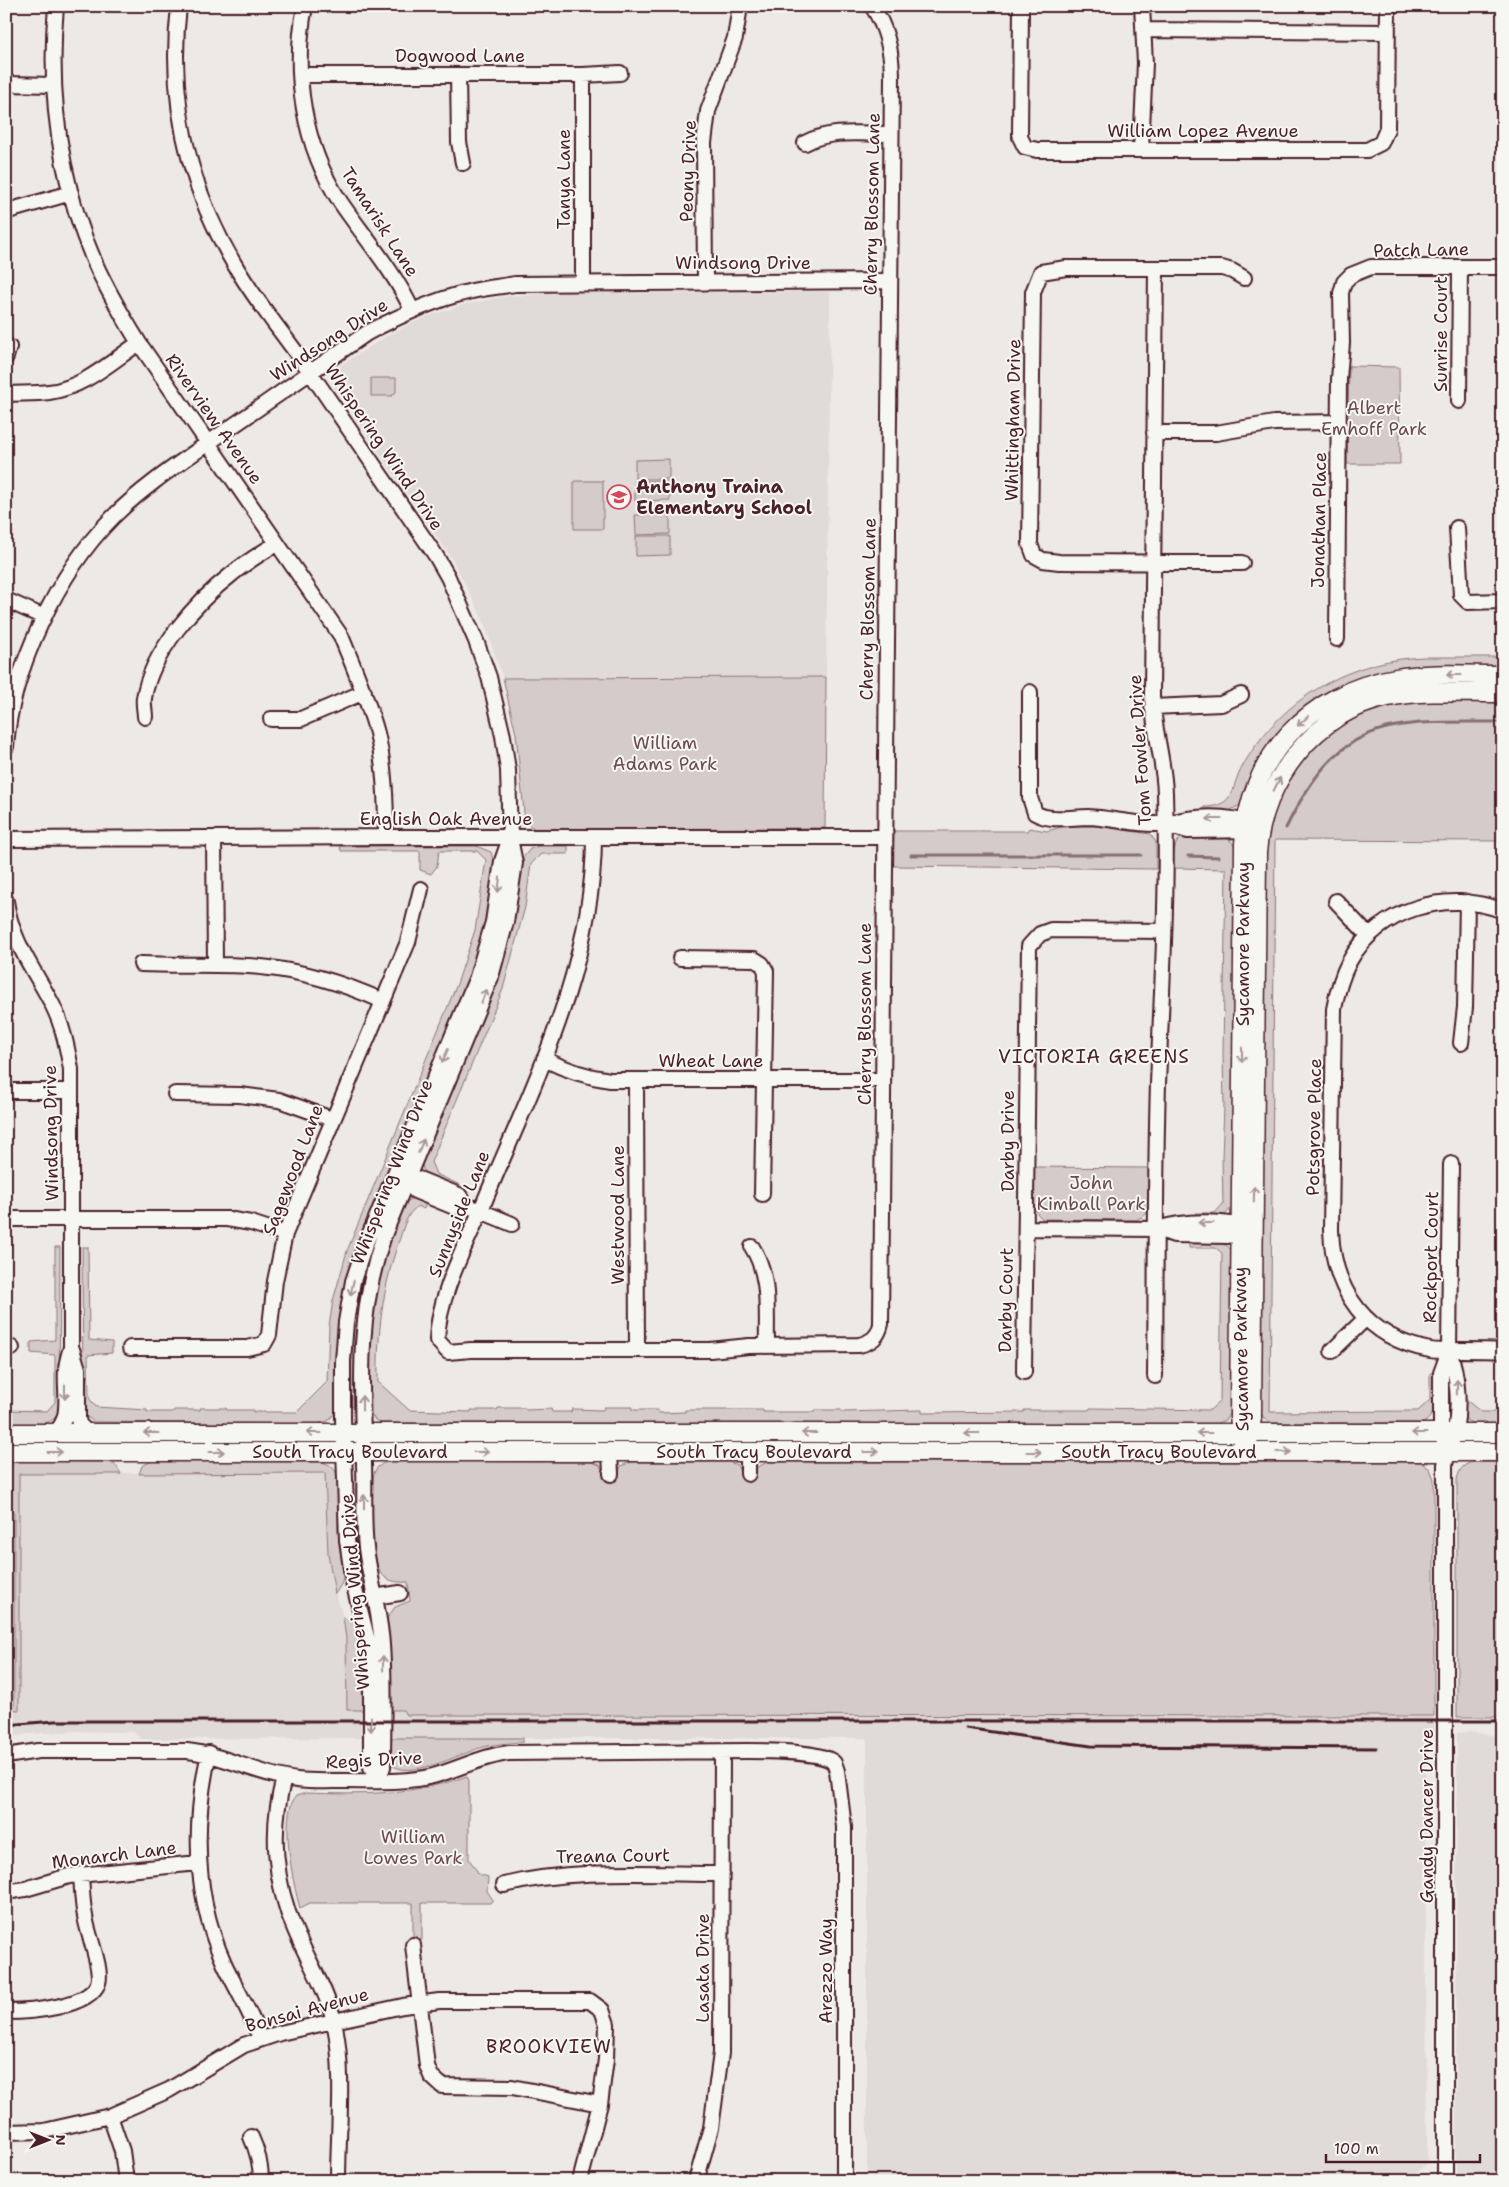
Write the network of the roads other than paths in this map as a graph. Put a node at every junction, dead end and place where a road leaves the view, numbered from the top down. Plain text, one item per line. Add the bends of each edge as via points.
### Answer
1 (56, 6) edge
2 (179, 6) edge
3 (306, 6) edge
4 (740, 6) edge
5 (872, 6) edge
6 (1021, 6) edge
7 (1142, 6) edge
8 (1388, 6) edge
9 (1143, 30) junction
10 (1388, 32) junction
11 (620, 73) dead end
12 (300, 75) junction
13 (458, 75) junction
14 (583, 75) junction
15 (6, 84) edge
16 (53, 85) junction
17 (891, 134) junction
18 (805, 143) dead end
19 (1141, 150) junction
20 (463, 163) dead end
21 (71, 193) junction
22 (8, 210) dead end
23 (1460, 267) junction
24 (1503, 267) edge
25 (1156, 268) junction
26 (1244, 278) dead end
27 (890, 281) junction
28 (705, 282) junction
29 (1344, 282) joint
30 (583, 283) junction
31 (412, 310) junction
32 (139, 343) junction
33 (310, 372) junction
34 (6, 394) edge
35 (1460, 402) dead end
36 (1339, 422) junction
37 (1154, 433) junction
38 (208, 443) junction
39 (1457, 528) dead end
40 (277, 543) junction
41 (1153, 562) junction
42 (1242, 563) dead end
43 (6, 600) edge
44 (1503, 601) edge
45 (44, 617) junction
46 (1337, 639) dead end
47 (1503, 675) edge
48 (364, 692) junction
49 (1030, 692) dead end
50 (1503, 693) edge
51 (1241, 695) dead end
52 (1152, 707) junction
53 (145, 717) dead end
54 (272, 719) dead end
55 (6, 747) edge
56 (1165, 825) junction
57 (1250, 827) junction
58 (386, 837) junction
59 (214, 838) junction
60 (510, 838) junction
61 (594, 838) junction
62 (885, 838) junction
63 (6, 839) edge
64 (421, 889) dead end
65 (6, 901) edge
66 (1336, 901) dead end
67 (1467, 902) junction
68 (1503, 911) edge
69 (1164, 931) junction
70 (1370, 936) junction
71 (12, 945) edge
72 (680, 958) dead end
73 (141, 964) dead end
74 (215, 964) junction
75 (383, 1001) junction
76 (1461, 1044) dead end
77 (544, 1059) junction
78 (636, 1080) junction
79 (763, 1080) junction
80 (883, 1080) junction
81 (6, 1090) edge
82 (71, 1091) junction
83 (174, 1094) dead end
84 (332, 1120) junction
85 (1451, 1164) dead end
86 (401, 1177) junction
87 (762, 1194) dead end
88 (480, 1211) junction
89 (6, 1219) edge
90 (71, 1219) junction
91 (512, 1224) dead end
92 (1026, 1228) junction
93 (1156, 1229) junction
94 (1245, 1230) junction
95 (285, 1234) junction
96 (752, 1246) dead end
97 (1366, 1318) junction
98 (767, 1346) junction
99 (71, 1347) junction
100 (130, 1348) dead end
101 (637, 1350) junction
102 (1449, 1351) junction
103 (1503, 1351) edge
104 (1332, 1352) dead end
105 (1024, 1372) dead end
106 (1155, 1376) dead end
107 (6, 1433) edge
108 (54, 1433) junction
109 (88, 1433) junction
110 (344, 1433) junction
111 (362, 1433) junction
112 (1245, 1433) junction
113 (1448, 1433) junction
114 (1503, 1433) edge
115 (6, 1452) edge
116 (345, 1452) junction
117 (364, 1452) junction
118 (610, 1452) junction
119 (748, 1452) junction
120 (1246, 1452) junction
121 (1447, 1452) junction
122 (1503, 1452) edge
123 (610, 1474) dead end
124 (748, 1474) dead end
125 (400, 1592) dead end
126 (374, 1597) junction
127 (722, 1752) junction
128 (209, 1754) junction
129 (6, 1756) edge
130 (834, 1763) joint
131 (284, 1778) junction
132 (378, 1781) junction
133 (198, 1863) junction
134 (81, 1874) junction
135 (722, 1874) junction
136 (504, 1885) dead end
137 (6, 1892) edge
138 (413, 1945) dead end
139 (420, 2003) junction
140 (6, 2012) edge
141 (334, 2021) junction
142 (260, 2039) junction
143 (600, 2104) junction
144 (110, 2116) junction
145 (6, 2132) edge
146 (251, 2137) dead end
147 (126, 2181) edge
148 (261, 2181) edge
149 (338, 2181) edge
150 (580, 2181) edge
151 (696, 2181) edge
152 (844, 2181) edge
153 (1445, 2181) edge

1 - 16 street, Riverview Avenue via 52,43
2 - 33 street, Whispering Wind Drive via 175,62 178,103 196,186 236,268
3 - 12 street, Tamarisk Lane via 300,44
4 - 28 street, Peony Drive via 735,38 708,111 704,143
5 - 17 street, Cherry Blossom Lane via 884,28 892,60
6 - 19 street, William Lopez Avenue via 1020,137 1025,147 1036,150
7 - 9 street
8 - 10 street
9 - 10 street
9 - 19 street via 1145,63
10 - 19 street, William Lopez Avenue via 1387,129 1381,143 1367,150
11 - 14 street, Dogwood Lane
12 - 13 street, Dogwood Lane
12 - 31 street, Tamarisk Lane via 310,133 328,181 402,288
13 - 14 street, Dogwood Lane
13 - 20 street via 459,142
14 - 30 street, Tanya Lane
15 - 16 street
16 - 21 street, Riverview Avenue via 57,127
17 - 18 street via 834,134
17 - 27 street, Cherry Blossom Lane
21 - 22 street
21 - 32 street, Riverview Avenue via 95,262
23 - 24 street, Patch Lane
23 - 29 street, Patch Lane via 1372,267 1351,275
23 - 35 street, Sunrise Court
25 - 26 street via 1222,268
25 - 37 street, Tom Fowler Drive
25 - 41 street, Whittingham Drive via 1052,269 1041,272 1033,292 1030,544 1034,556 1043,560
27 - 28 street, Windsong Drive
27 - 62 street, Cherry Blossom Lane
28 - 30 street, Windsong Drive
29 - 36 street, Jonathan Place
30 - 31 street, Windsong Drive via 505,286 467,292
31 - 33 street, Windsong Drive via 367,333
32 - 34 street via 86,379 68,387 49,392
32 - 38 street, Riverview Avenue
33 - 38 street, Windsong Drive
33 - 60 street, Whispering Wind Drive via 436,556 476,641 489,677 503,736 508,770
36 - 37 street via 1274,423 1208,434
36 - 46 street, Jonathan Place
37 - 41 street, Tom Fowler Drive
38 - 40 street, Riverview Avenue
38 - 45 street, Windsong Drive via 164,473 112,518 79,558
39 - 44 street via 1462,596 1468,602
40 - 48 street, Riverview Avenue via 340,636
40 - 53 street via 232,574 180,627 151,675 144,700
41 - 42 street
41 - 52 street, Tom Fowler Drive
43 - 45 street
45 - 55 street, Windsong Drive via 15,693
47 -> 57 main road, Sycamore Parkway via 1408,676 1365,685 1331,700 1298,725 1269,760 1254,790
48 - 54 street via 316,714
48 - 58 street, Riverview Avenue via 377,734 383,770
49 - 56 street via 1030,798 1035,813 1051,818 1101,818
57 -> 50 main road, Sycamore Parkway via 1293,757 1336,718 1368,703 1401,695
51 - 52 street via 1222,704
52 - 56 street, Tom Fowler Drive via 1164,779
56 - 57 street via 1188,819 1234,819
56 - 69 street, Tom Fowler Drive
57 - 94 main road, Sycamore Parkway via 1257,853
58 - 59 street, English Oak Avenue
58 - 60 street, English Oak Avenue
59 - 63 street, English Oak Avenue
59 - 74 street
60 - 61 street, English Oak Avenue
60 - 86 street, Whispering Wind Drive via 515,863 513,881 496,963 485,994
61 - 62 street, English Oak Avenue
61 - 77 street, Sunnyside Lane via 586,928 575,972
62 - 80 street, Cherry Blossom Lane
64 - 75 street, Sagewood Lane via 408,942
65 - 71 street, Windsong Drive
66 - 70 street
67 - 68 street, Potsgrove Place
67 - 70 street, Potsgrove Place via 1431,904 1408,910
67 - 76 street
69 - 92 street, Darby Drive via 1051,930 1035,937 1029,946
69 - 93 street, Tom Fowler Drive
70 - 97 street, Potsgrove Place via 1350,961 1340,983 1334,1009 1333,1041 1332,1246 1343,1287
71 - 82 street, Windsong Drive via 52,1005 63,1031 71,1068
72 - 79 street via 754,959 762,964 766,971
73 - 74 street
74 - 75 street via 263,967 311,976
75 - 84 street, Sagewood Lane
77 - 78 street, Wheat Lane via 589,1077
77 - 88 street, Sunnyside Lane
78 - 79 street, Wheat Lane
78 - 101 street, Westwood Lane
79 - 80 street, Wheat Lane
79 - 87 street
80 - 98 street, Cherry Blossom Lane via 880,1332 868,1344
81 - 82 street
82 - 90 street, Windsong Drive
83 - 84 street via 279,1100
84 - 95 street, Sagewood Lane
85 - 102 street, Rockport Court
86 - 88 street via 415,1191 454,1207 466,1205
86 -> 110 street, Whispering Wind Drive via 365,1245 351,1294 343,1362
111 -> 86 street, Whispering Wind Drive via 362,1342 368,1292
88 - 91 street
88 - 101 street, Sunnyside Lane via 446,1295 437,1329 437,1340 448,1352
89 - 90 street
90 - 95 street via 227,1219 251,1222
90 - 99 street, Windsong Drive
92 - 93 street
92 - 105 street, Darby Court
93 - 94 street via 1174,1223 1229,1224
93 - 106 street, Tom Fowler Drive
94 - 112 main road, Sycamore Parkway via 1252,1418
95 - 100 street, Sagewood Lane via 269,1334 264,1344 248,1348
96 - 98 street via 764,1272
97 - 102 street, Potsgrove Place via 1386,1334 1409,1344
97 - 104 street
98 - 101 street, Sunnyside Lane
99 -> 108 street, Windsong Drive via 66,1369 65,1418
99 - 109 street, Windsong Drive via 78,1369 79,1424
102 - 103 street, Potsgrove Place
102 - 113 street, Rockport Court via 1457,1373
107 - 108 main road, South Tracy Boulevard
108 - 109 main road, South Tracy Boulevard
110 -> 109 main road, South Tracy Boulevard
110 - 111 main road, South Tracy Boulevard
110 - 116 street, Whispering Wind Drive
112 -> 111 main road, South Tracy Boulevard
111 - 117 street, Whispering Wind Drive
113 -> 112 main road, South Tracy Boulevard
112 - 120 main road, Sycamore Parkway
113 - 114 main road, South Tracy Boulevard
113 - 121 street, Gandy Dancer Drive
115 -> 116 main road, South Tracy Boulevard
116 - 117 main road, South Tracy Boulevard
116 -> 132 street, Whispering Wind Drive via 347,1540 353,1582 368,1641 370,1767
117 -> 118 main road, South Tracy Boulevard
126 -> 117 street, Whispering Wind Drive via 365,1537
118 - 119 main road, South Tracy Boulevard
118 - 123 street
119 -> 120 main road, South Tracy Boulevard
119 - 124 street
120 -> 121 main road, South Tracy Boulevard
121 - 122 main road, South Tracy Boulevard
121 - 153 street, Gandy Dancer Drive
125 - 126 street
132 -> 126 street, Whispering Wind Drive via 383,1767 383,1669 382,1638
127 - 130 street, Regis Drive via 774,1751 822,1757
127 - 132 street, Regis Drive via 509,1753 486,1757 426,1777
127 - 135 street, Lasata Drive
128 - 129 street, Regis Drive via 187,1751 38,1751
128 - 131 street, Regis Drive
128 - 133 street via 198,1824
130 - 152 street, Arezzo Way via 844,1827
131 - 132 street, Regis Drive
131 - 141 street via 277,1809 275,1843 282,1893
133 - 134 street, Monarch Lane
133 - 142 street via 204,1903 216,1942
134 - 137 street, Monarch Lane
134 - 140 street via 87,1927 99,1976 96,1988 82,1998 53,2008
135 - 136 street, Treana Court via 564,1874
135 - 151 street, Lasata Drive via 720,2069 711,2128
138 - 139 street
139 - 141 street, Bonsai Avenue
139 - 143 street via 428,2072 442,2086 512,2088
139 - 143 street, Bonsai Avenue via 582,2001 596,2004 607,2024
141 - 142 street, Bonsai Avenue
141 - 149 street via 339,2061
142 - 144 street, Bonsai Avenue via 152,2099
143 - 150 street
144 - 145 street, Bonsai Avenue via 52,2130
144 - 147 street via 122,2151
146 - 148 street via 261,2167

